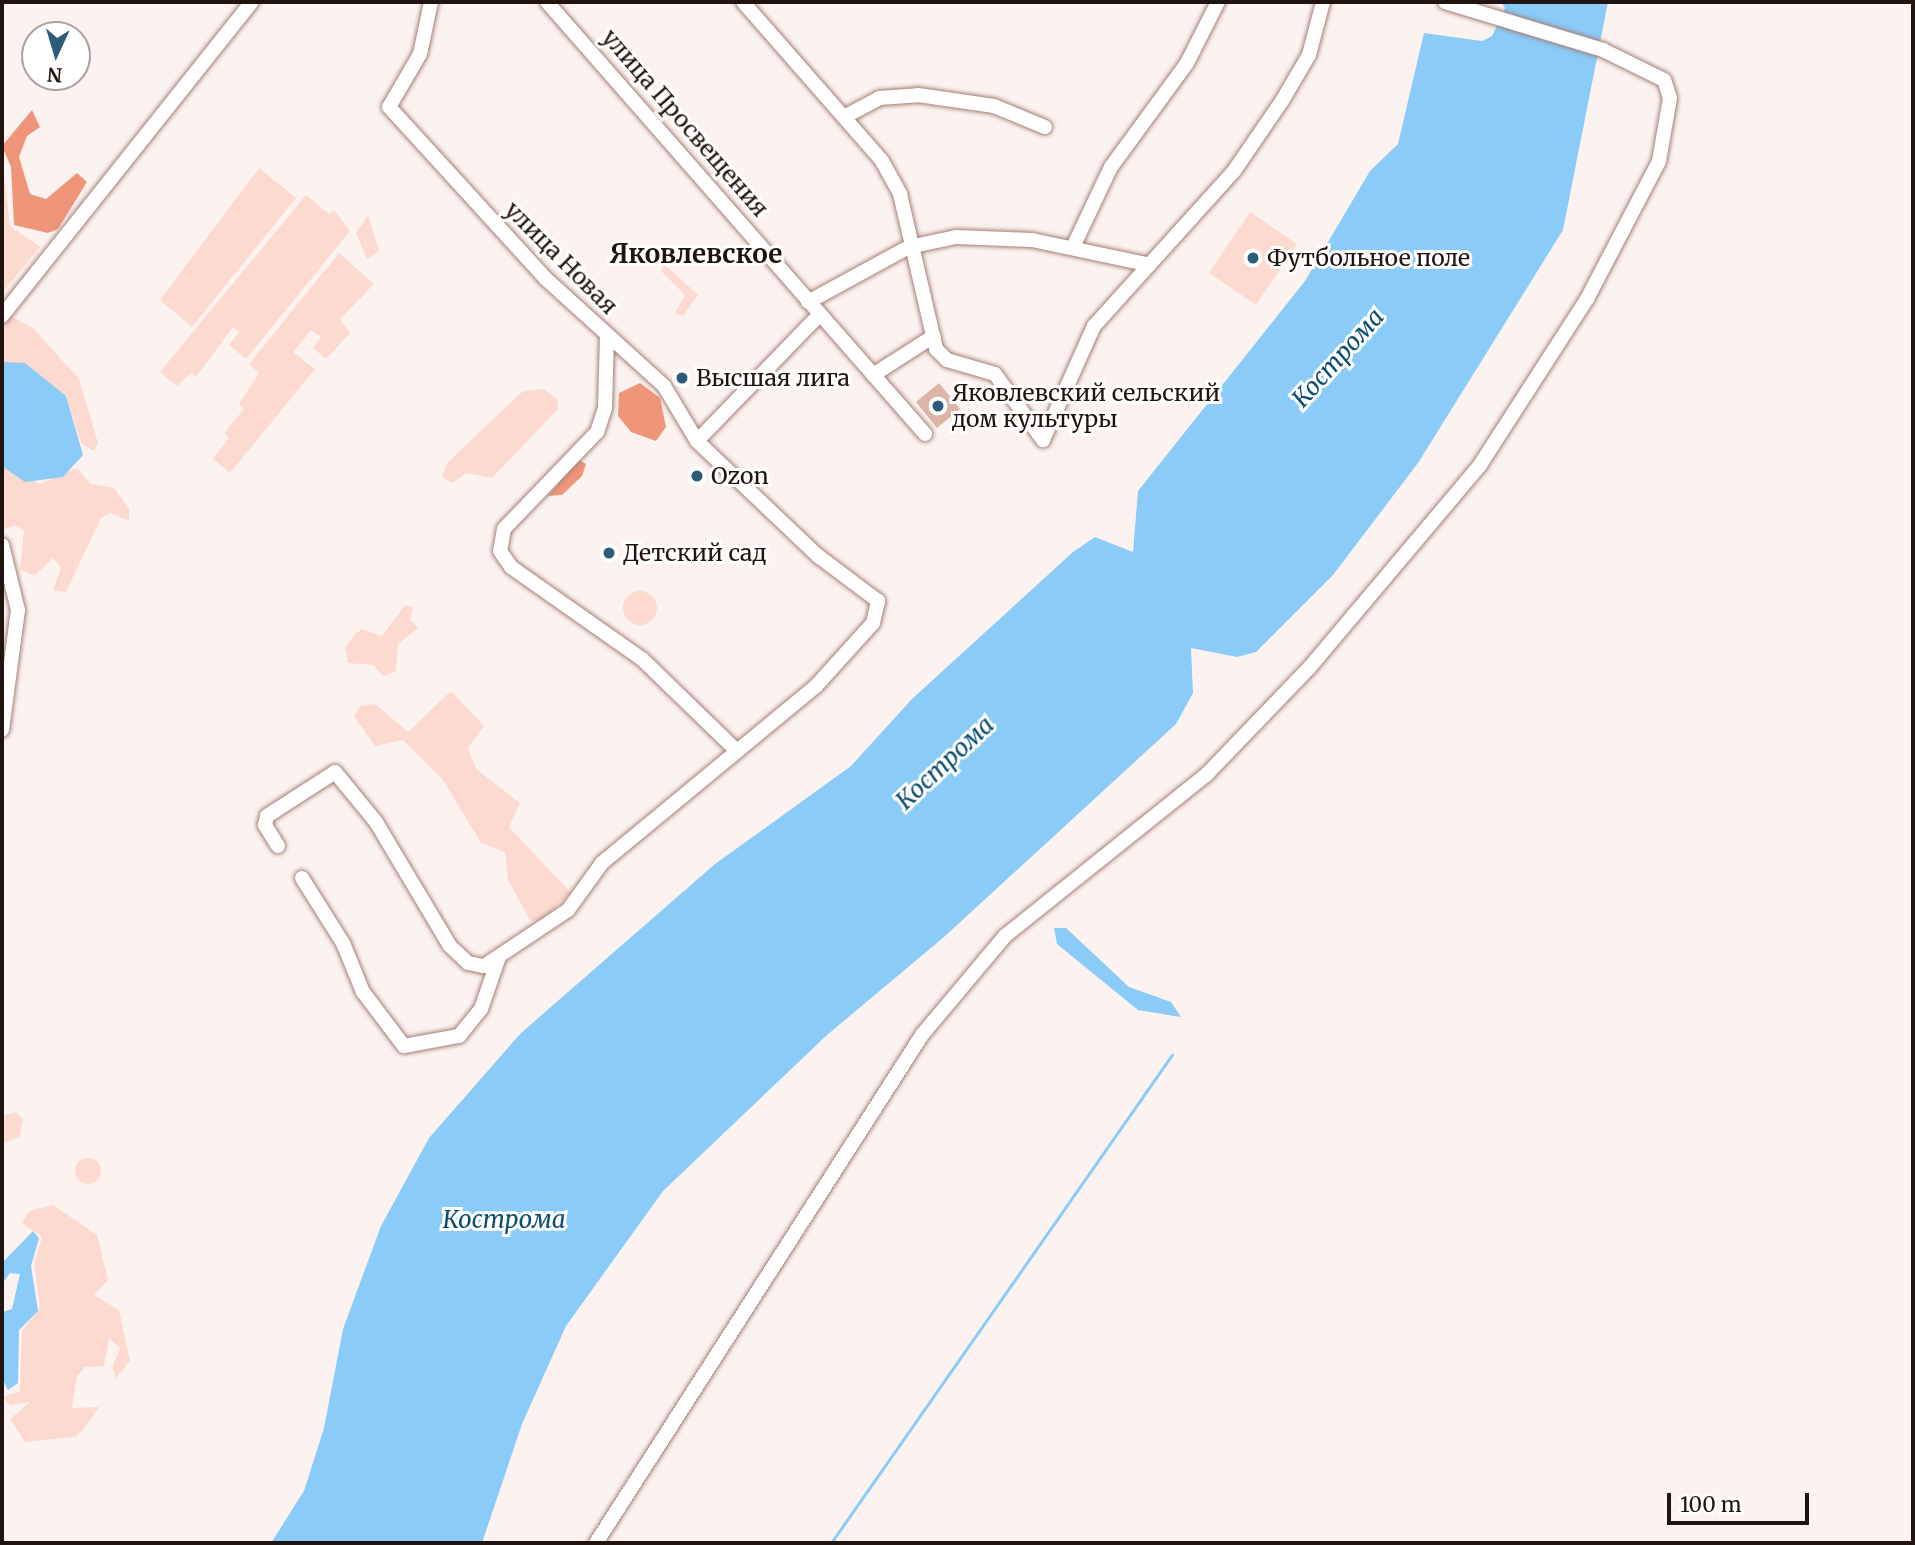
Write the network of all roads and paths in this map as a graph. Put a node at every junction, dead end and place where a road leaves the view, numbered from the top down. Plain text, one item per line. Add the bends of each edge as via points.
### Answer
1 (252, 2) edge
2 (431, 2) edge
3 (547, 2) edge
4 (743, 2) edge
5 (1217, 2) edge
6 (1323, 2) edge
7 (1445, 2) edge
8 (844, 117) junction
9 (1045, 127) dead end
10 (909, 247) junction
11 (1073, 247) junction
12 (1146, 264) junction
13 (808, 302) junction
14 (819, 315) junction
15 (2, 316) edge
16 (607, 336) junction
17 (934, 336) junction
18 (873, 375) junction
19 (925, 434) dead end
20 (697, 441) junction
21 (2, 545) edge
22 (9, 635) edge
23 (2, 730) edge
24 (737, 751) junction
25 (278, 846) dead end
26 (302, 877) dead end
27 (499, 957) junction
28 (596, 1543) edge

1 - 15 street
2 - 16 street, улица Новая via 420,54 389,107 545,278
3 - 13 street, улица Просвещения
4 - 8 street
5 - 11 street via 1186,63 1101,184
6 - 12 street via 1306,64 1248,152
7 - 28 street via 1603,50 1664,80 1670,98 1659,161 1587,299 1480,465 1310,667 1206,775 1006,936 922,1035
8 - 9 street via 879,98 925,96 994,106
8 - 10 street via 882,161 900,194
10 - 11 street via 987,235
10 - 13 street
10 - 17 street
11 - 12 street
12 - 17 street via 1094,326 1043,440 995,374 947,360
13 - 14 street, улица Просвещения
14 - 18 street, улица Просвещения
14 - 20 street
16 - 20 street, улица Новая via 664,386
16 - 24 street via 605,408 597,432 504,529 500,551 511,567 642,659
17 - 18 street
18 - 19 street, улица Просвещения
20 - 24 street, улица Новая via 879,607 867,631 816,686
21 - 22 street via 17,593
22 - 23 street
24 - 27 street via 602,863 568,910
25 - 27 street via 267,816 335,772 376,822 450,946 477,967
26 - 27 street via 343,943 363,992 404,1046 459,1036 481,1009

